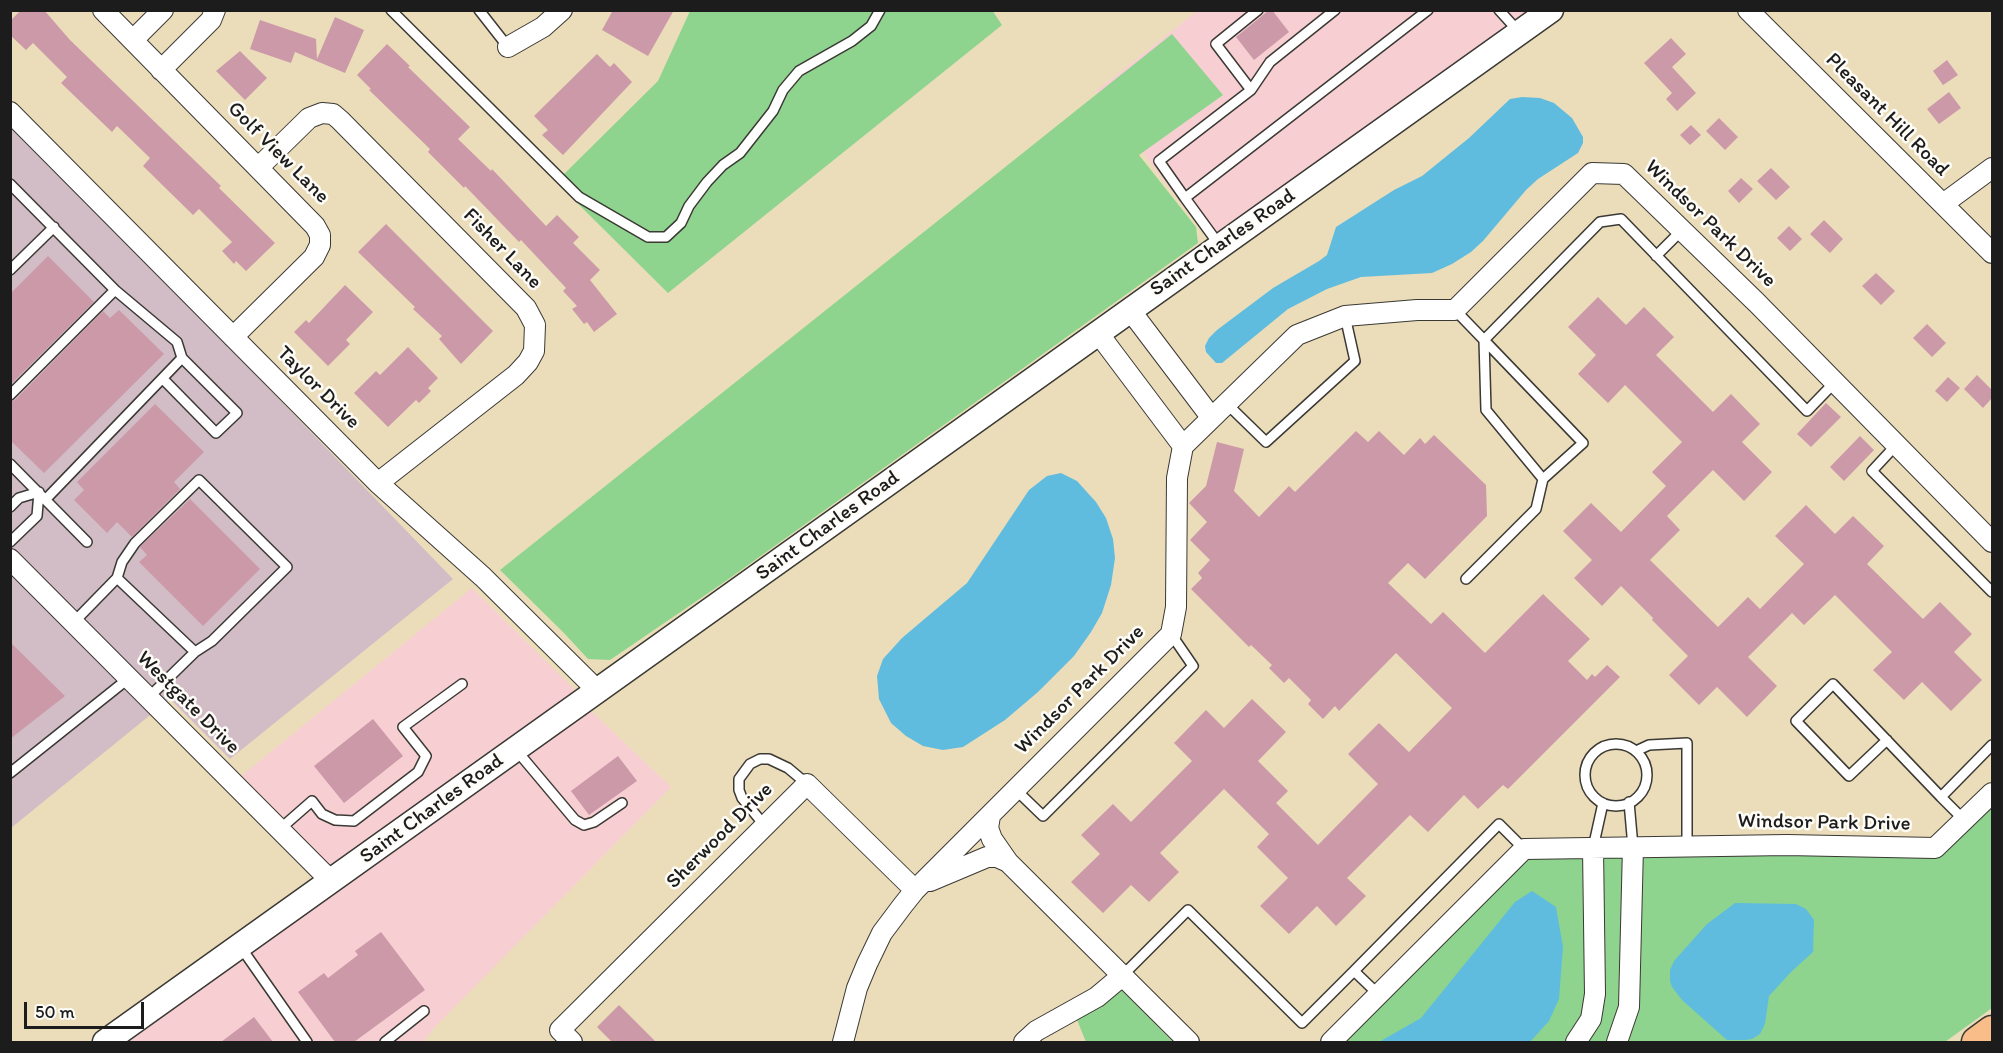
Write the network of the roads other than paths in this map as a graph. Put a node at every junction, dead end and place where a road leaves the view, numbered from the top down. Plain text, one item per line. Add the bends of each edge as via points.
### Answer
1 (103, 10) edge
2 (163, 10) edge
3 (215, 10) edge
4 (391, 10) edge
5 (479, 10) edge
6 (562, 10) edge
7 (880, 10) edge
8 (1258, 10) edge
9 (1335, 10) edge
10 (1428, 10) edge
11 (1499, 10) edge
12 (1551, 10) edge
13 (1748, 10) edge
14 (1519, 32) junction
15 (133, 40) junction
16 (508, 47) joint
17 (161, 70) junction
18 (1251, 90) junction
19 (10, 112) edge
20 (259, 168) junction
21 (1992, 168) edge
22 (10, 184) edge
23 (1185, 198) junction
24 (1943, 204) junction
25 (54, 227) junction
26 (1682, 230) junction
27 (1220, 246) junction
28 (1992, 253) edge
29 (1656, 256) junction
30 (10, 270) edge
31 (115, 290) junction
32 (1130, 309) junction
33 (1455, 310) junction
34 (1346, 316) junction
35 (1098, 333) junction
36 (234, 337) junction
37 (1484, 340) junction
38 (182, 358) junction
39 (163, 379) junction
40 (1835, 382) junction
41 (10, 395) edge
42 (1226, 403) junction
43 (1211, 417) junction
44 (1897, 444) junction
45 (1183, 446) junction
46 (10, 464) edge
47 (1543, 479) junction
48 (378, 483) junction
49 (43, 496) junction
50 (10, 507) edge
51 (10, 542) edge
52 (87, 542) dead end
53 (1992, 542) edge
54 (10, 559) edge
55 (117, 578) junction
56 (1466, 579) dead end
57 (1992, 592) edge
58 (74, 623) junction
59 (1171, 634) junction
60 (195, 652) junction
61 (129, 678) junction
62 (462, 684) dead end
63 (598, 691) junction
64 (148, 698) junction
65 (1887, 740) junction
66 (1992, 745) edge
67 (515, 749) junction
68 (1636, 751) junction
69 (10, 774) edge
70 (807, 784) junction
71 (1016, 789) junction
72 (1992, 793) edge
73 (1941, 797) junction
74 (1629, 802) junction
75 (622, 803) dead end
76 (1604, 803) junction
77 (990, 816) junction
78 (1964, 820) junction
79 (765, 826) junction
80 (280, 830) junction
81 (1687, 846) junction
82 (1593, 848) junction
83 (1633, 848) junction
84 (1524, 849) junction
85 (1008, 862) junction
86 (331, 881) junction
87 (915, 890) junction
88 (240, 946) junction
89 (1354, 971) junction
90 (1122, 976) junction
91 (1378, 994) junction
92 (424, 1011) dead end
93 (1992, 1031) edge
94 (566, 1036) edge
95 (105, 1042) edge
96 (307, 1042) edge
97 (385, 1042) edge
98 (843, 1042) edge
99 (1024, 1042) edge
100 (1189, 1042) edge
101 (1331, 1042) edge
102 (1576, 1042) edge
103 (1617, 1042) edge
104 (1977, 1042) edge

1 - 15 street, Golf View Lane
2 - 15 street
3 - 17 street via 211,20
4 - 7 lane via 579,197 648,237 666,237 681,223 707,182 747,145 799,71 852,41 871,26
5 - 16 lane
6 - 16 street via 543,27
8 - 18 lane via 1216,44
9 - 18 lane via 1270,62
10 - 23 lane
11 - 14 lane
12 - 14 street, Saint Charles Road
13 - 24 street, Pleasant Hill Road
14 - 27 street, Saint Charles Road
15 - 17 street, Golf View Lane
17 - 20 street, Golf View Lane
18 - 23 lane via 1158,161
19 - 36 street, Taylor Drive
20 - 36 street, Golf View Lane via 315,226 320,245 314,256
20 - 48 street, Fisher Lane via 309,118 333,114 526,308 535,325 534,351 516,375
21 - 24 street
22 - 25 lane
23 - 27 lane
24 - 28 street, Pleasant Hill Road
25 - 30 lane
25 - 31 lane
26 - 29 lane
26 - 33 street, Windsor Park Drive via 1624,174 1592,173
26 - 40 street, Windsor Park Drive
27 - 32 street, Saint Charles Road
29 - 37 lane via 1622,219 1600,222
29 - 40 lane via 1807,411
31 - 38 lane via 177,342
31 - 41 lane
32 - 35 street, Saint Charles Road
32 - 43 street
33 - 34 street
33 - 37 lane
34 - 42 street via 1297,335
34 - 42 lane via 1355,361 1266,442
35 - 45 street
35 - 63 street, Saint Charles Road
36 - 48 street, Taylor Drive
37 - 47 lane via 1486,410
37 - 47 lane via 1583,444
38 - 39 lane
38 - 39 lane via 237,413 216,433
39 - 49 lane
40 - 44 street, Windsor Park Drive
42 - 43 street
43 - 45 street
44 - 53 street, Windsor Park Drive
44 - 57 lane via 1872,471
45 - 59 street, Windsor Park Drive via 1178,477 1176,607
46 - 49 lane
47 - 56 lane via 1536,509
48 - 63 street, Taylor Drive via 483,577
49 - 50 lane via 19,498
49 - 51 lane via 37,516
49 - 52 lane
54 - 58 street, Westgate Drive
55 - 58 lane
55 - 60 lane
55 - 60 lane via 135,543 199,480 287,567 212,641
58 - 61 street, Westgate Drive
59 - 71 street, Windsor Park Drive
59 - 71 lane via 1193,666 1043,816
60 - 64 lane
61 - 64 street, Westgate Drive
61 - 69 lane
62 - 80 lane via 403,727 426,756 418,772 354,821 335,820 322,814 312,801
63 - 67 street, Saint Charles Road
64 - 80 street, Westgate Drive
65 - 65 lane via 1833,684 1796,721 1849,776
65 - 73 lane
66 - 73 lane
67 - 75 lane via 575,820 585,825 594,822
67 - 86 street, Saint Charles Road
68 - 74 lane via 1647,774 1642,791
68 - 76 lane via 1610,744 1589,758 1586,784
68 - 81 lane via 1649,745 1687,743
70 - 79 street, Sherwood Drive
70 - 79 lane via 769,759 750,764 739,779 739,790
70 - 87 street, Sherwood Drive
71 - 77 street, Windsor Park Drive
72 - 78 street, Windsor Park Drive
73 - 78 lane
74 - 76 lane
74 - 83 lane
76 - 82 lane
77 - 85 street via 988,828 992,839
77 - 87 street, Windsor Park Drive
78 - 81 street, Windsor Park Drive via 1935,849
79 - 94 street, Sherwood Drive
80 - 86 street, Westgate Drive
81 - 83 street, Windsor Park Drive
82 - 83 street, Windsor Park Drive
82 - 84 street, Windsor Park Drive
82 - 102 street via 1595,994 1591,1019
83 - 103 street via 1629,1007
84 - 89 lane via 1499,824
84 - 91 street
85 - 87 street via 987,857
85 - 90 street
86 - 88 street, Saint Charles Road
87 - 98 street, Windsor Park Drive via 882,933 867,964
88 - 95 street, Saint Charles Road
88 - 96 lane
89 - 90 lane via 1302,1023 1188,910
89 - 91 lane
90 - 99 street via 1097,997 1036,1031
90 - 100 street
91 - 101 street
92 - 97 lane
93 - 104 main road

